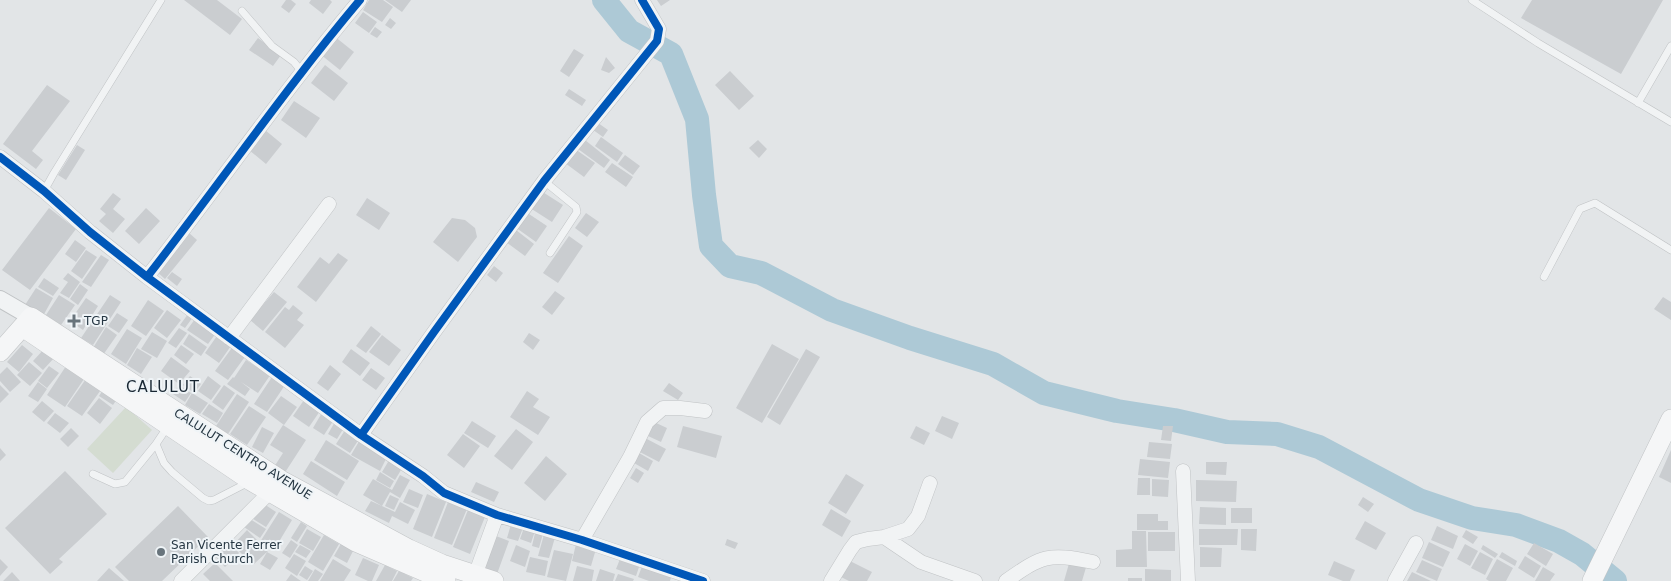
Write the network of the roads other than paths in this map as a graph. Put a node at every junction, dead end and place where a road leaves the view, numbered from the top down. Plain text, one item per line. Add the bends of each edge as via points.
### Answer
1 (161, 0) edge
2 (360, 0) edge
3 (642, 0) edge
4 (1472, 0) edge
5 (242, 11) dead end
6 (1671, 46) edge
7 (302, 72) junction
8 (1638, 102) junction
9 (1671, 122) edge
10 (0, 157) edge
11 (544, 181) junction
12 (44, 191) junction
13 (329, 204) dead end
14 (1671, 250) edge
15 (550, 253) dead end
16 (147, 276) junction
17 (1544, 277) dead end
18 (0, 300) edge
19 (27, 322) junction
20 (229, 338) junction
21 (0, 352) edge
22 (705, 411) dead end
23 (170, 418) junction
24 (1671, 419) edge
25 (361, 435) junction
26 (156, 444) junction
27 (1183, 471) dead end
28 (93, 474) dead end
29 (251, 482) junction
30 (930, 483) dead end
31 (275, 486) junction
32 (497, 515) junction
33 (884, 537) junction
34 (582, 540) junction
35 (1416, 543) dead end
36 (1093, 562) dead end
37 (440, 576) edge
38 (474, 578) edge
39 (181, 581) edge
40 (494, 581) edge
41 (703, 581) edge
42 (831, 581) edge
43 (975, 581) edge
44 (1006, 581) edge
45 (1188, 581) edge
46 (1395, 581) edge
47 (1592, 581) edge

1 - 12 lane
2 - 7 street
3 - 11 street via 659,29 652,46
4 - 8 lane
5 - 7 lane via 272,46
6 - 8 lane
7 - 16 street
8 - 9 lane
10 - 12 street
11 - 15 lane via 576,207 577,212
11 - 25 street
12 - 16 street
13 - 20 street
14 - 17 lane via 1595,203 1580,209
16 - 20 street
18 - 19 street
19 - 21 main road
19 - 23 main road, CALULUT CENTRO AVENUE
20 - 25 street
22 - 34 street via 663,408 647,422
23 - 26 lane
23 - 29 main road, CALULUT CENTRO AVENUE
23 - 31 main road, CALULUT CENTRO AVENUE
24 - 47 main road
25 - 32 street via 444,493
26 - 28 lane via 125,482 115,484
26 - 29 lane via 172,472 209,501
27 - 45 street
29 - 31 main road, CALULUT CENTRO AVENUE
30 - 33 street via 918,516 908,529
31 - 37 main road, CALULUT CENTRO AVENUE via 356,542
31 - 39 street
32 - 34 street
32 - 38 street
33 - 42 street via 856,542
33 - 43 street via 921,562
34 - 41 street
35 - 46 street
36 - 44 street via 1064,556 1048,557
37 - 38 main road, CALULUT CENTRO AVENUE
38 - 40 main road, CALULUT CENTRO AVENUE

